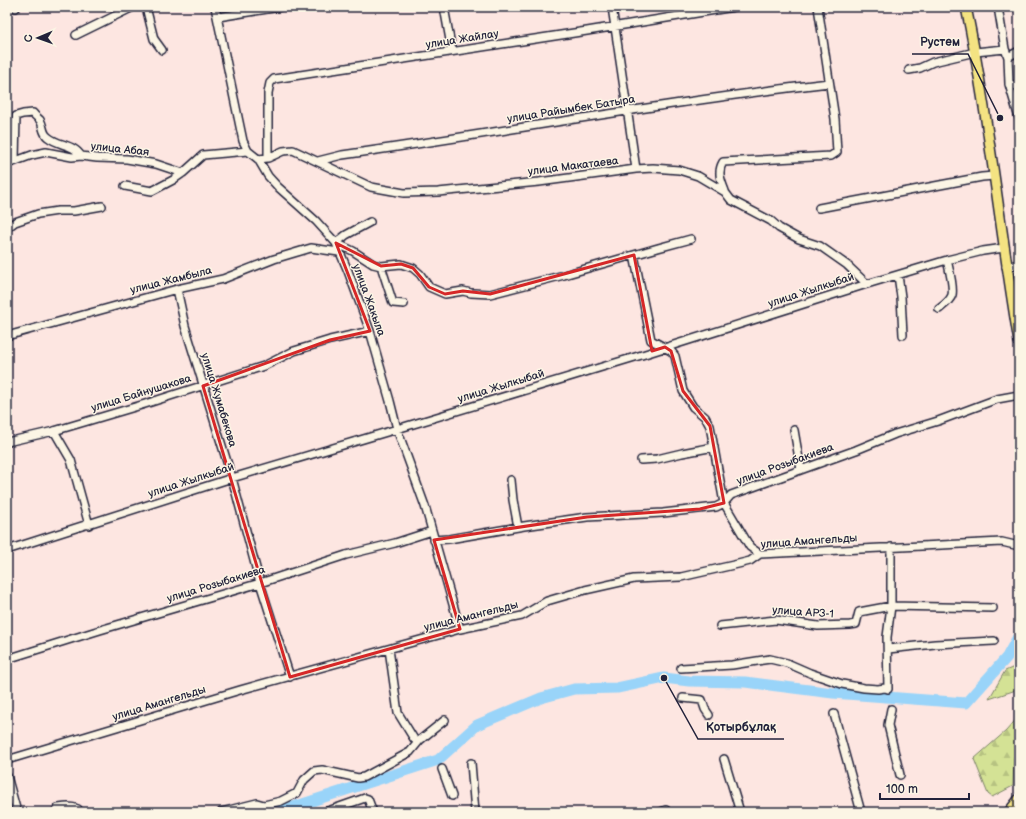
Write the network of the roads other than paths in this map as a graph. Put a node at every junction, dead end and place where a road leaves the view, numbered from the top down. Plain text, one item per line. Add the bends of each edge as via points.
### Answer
1 (132, 7) edge
2 (146, 7) edge
3 (215, 7) edge
4 (280, 7) edge
5 (444, 7) edge
6 (612, 7) edge
7 (734, 7) edge
8 (818, 7) edge
9 (966, 7) edge
10 (998, 7) edge
11 (218, 17) junction
12 (615, 26) junction
13 (76, 35) dead end
14 (1005, 49) junction
15 (162, 50) dead end
16 (452, 51) junction
17 (1019, 51) edge
18 (975, 52) junction
19 (1008, 57) junction
20 (909, 70) dead end
21 (829, 83) junction
22 (1009, 84) junction
23 (1019, 86) edge
24 (628, 111) junction
25 (1019, 118) edge
26 (248, 151) junction
27 (81, 156) junction
28 (268, 158) junction
29 (258, 159) junction
30 (15, 161) junction
31 (318, 161) junction
32 (7, 163) edge
33 (636, 169) junction
34 (182, 173) junction
35 (994, 176) junction
36 (125, 186) dead end
37 (725, 192) junction
38 (102, 206) dead end
39 (819, 208) dead end
40 (370, 222) dead end
41 (7, 228) edge
42 (691, 240) dead end
43 (336, 243) junction
44 (1004, 248) junction
45 (339, 252) junction
46 (634, 255) junction
47 (947, 260) junction
48 (1019, 264) edge
49 (381, 266) junction
50 (1006, 267) junction
51 (898, 275) junction
52 (867, 284) junction
53 (177, 289) junction
54 (404, 304) dead end
55 (939, 309) dead end
56 (370, 331) junction
57 (903, 335) dead end
58 (7, 336) edge
59 (651, 340) junction
60 (1019, 342) edge
61 (665, 347) junction
62 (645, 354) junction
63 (204, 386) junction
64 (1019, 395) edge
65 (397, 429) junction
66 (794, 430) dead end
67 (54, 431) junction
68 (7, 442) edge
69 (714, 447) junction
70 (641, 460) dead end
71 (801, 470) junction
72 (232, 478) junction
73 (511, 480) dead end
74 (724, 503) junction
75 (89, 525) junction
76 (518, 527) junction
77 (432, 531) junction
78 (434, 540) junction
79 (1019, 546) edge
80 (891, 547) junction
81 (7, 550) edge
82 (760, 554) junction
83 (260, 583) junction
84 (891, 606) junction
85 (993, 608) dead end
86 (720, 626) dead end
87 (460, 629) junction
88 (994, 640) dead end
89 (389, 649) junction
90 (888, 649) junction
91 (7, 660) edge
92 (681, 668) dead end
93 (290, 677) junction
94 (683, 698) dead end
95 (891, 709) dead end
96 (834, 714) dead end
97 (709, 716) dead end
98 (445, 720) dead end
99 (418, 742) junction
100 (724, 759) dead end
101 (7, 760) edge
102 (471, 763) dead end
103 (442, 769) dead end
104 (900, 774) dead end
105 (7, 776) edge
106 (452, 796) dead end
107 (1019, 799) edge
108 (17, 812) edge
109 (56, 812) edge
110 (79, 812) edge
111 (221, 812) edge
112 (325, 812) edge
113 (373, 812) edge
114 (475, 812) edge
115 (740, 812) edge
116 (861, 812) edge
117 (1009, 812) edge

1 - 13 street
2 - 15 street via 154,39
3 - 11 street
4 - 11 street
5 - 16 street
6 - 12 street
7 - 12 street, улица Жайлау
8 - 21 street
9 - 18 main road
10 - 14 street
11 - 26 street via 243,141
12 - 16 street, улица Жайлау
12 - 24 street
14 - 18 street
14 - 19 street
16 - 28 street, улица Жайлау via 274,79 270,83 268,93
17 - 19 street
18 - 20 street
18 - 35 main road
19 - 22 street
21 - 24 street, улица Райымбек Батыра
21 - 37 street via 837,152 831,156 723,162 720,168 720,181
22 - 23 street
22 - 25 street
24 - 31 street, улица Райымбек Батыра via 342,155
24 - 33 street
26 - 29 street, улица Жакыла
26 - 34 street via 203,156
27 - 30 street, улица Абая via 72,157 46,152
27 - 30 street via 71,147 49,138 44,133 40,120 33,113 16,116
27 - 34 street, улица Абая via 127,159 156,164
28 - 29 street, улица Макатаева
28 - 31 street, улица Макатаева via 283,151 293,150
29 - 43 street, улица Жакыла via 278,187
30 - 32 street, улица Абая
31 - 33 street, улица Макатаева via 372,187 404,193 539,182
33 - 37 street, улица Макатаева via 679,170 698,176
34 - 36 street via 152,192
35 - 39 street
35 - 44 main road
37 - 52 street, улица Макатаева via 732,200 779,228 799,239 820,246 847,265
38 - 41 street via 38,214 15,222
40 - 43 street
42 - 46 street
43 - 45 street, улица Жакыла
43 - 49 street
44 - 47 street, улица Жылкыбай
44 - 50 main road
45 - 53 street, улица Жамбыла via 311,248 223,279
45 - 56 street, улица Жакыла
46 - 49 street via 490,294 463,291 445,294 429,287 414,268 401,264
46 - 59 street
47 - 51 street, улица Жылкыбай
47 - 55 street via 952,295
48 - 50 street
49 - 54 street via 392,304
50 - 60 main road
51 - 52 street, улица Жылкыбай
51 - 57 street
52 - 61 street, улица Жылкыбай
53 - 58 street, улица Жамбыла
53 - 63 street, улица Жумабекова via 185,326
56 - 63 street, улица Байнушакова via 294,351 264,366
56 - 65 street, улица Жакыла
59 - 61 street
59 - 62 street
61 - 62 street, улица Жылкыбай
61 - 69 street via 675,356 683,391 710,426
62 - 65 street, улица Жылкыбай
63 - 67 street, улица Байнушакова
63 - 72 street, улица Жумабекова
64 - 71 street, улица Розыбакиева via 997,399
65 - 72 street, улица Жылкыбай
65 - 77 street, улица Жакыла
66 - 71 street
67 - 68 street, улица Байнушакова
67 - 75 street via 71,460
69 - 70 street
69 - 74 street
71 - 74 street, улица Розыбакиева via 731,495
72 - 75 street, улица Жылкыбай
72 - 83 street, улица Жумабекова
73 - 76 street
74 - 76 street, улица Розыбакиева via 700,509 587,517
74 - 82 street via 750,547
75 - 81 street, улица Жылкыбай
76 - 78 street, улица Розыбакиева
77 - 78 street, улица Жакыла
77 - 83 street, улица Розыбакиева
78 - 87 street, улица Жакыла
79 - 80 street, улица Амангельды via 1002,542
80 - 82 street, улица Амангельды
80 - 84 street
82 - 87 street, улица Амангельды via 750,561 681,577 634,579 585,590 547,601 522,616
83 - 91 street, улица Розыбакиева
83 - 93 street, улица Жумабекова
84 - 85 street, улица АРЗ-1
84 - 86 street, улица АРЗ-1 via 859,612 856,624 850,625 818,626 776,620
84 - 90 street
87 - 89 street, улица Амангельды
88 - 90 street
89 - 93 street, улица Амангельды
89 - 99 street via 398,713
90 - 92 street via 888,689 842,684 788,663 770,659 732,665
93 - 101 street, улица Амангельды
94 - 97 street via 702,700
95 - 104 street via 888,725
96 - 116 street
98 - 99 street
99 - 111 street via 410,752 364,777 314,771 304,780 297,793 281,801 264,805 257,803
100 - 115 street
102 - 114 street
103 - 106 street
105 - 108 street
107 - 117 main road
109 - 110 street via 58,808 64,807 74,807
112 - 113 street via 365,798 368,799

